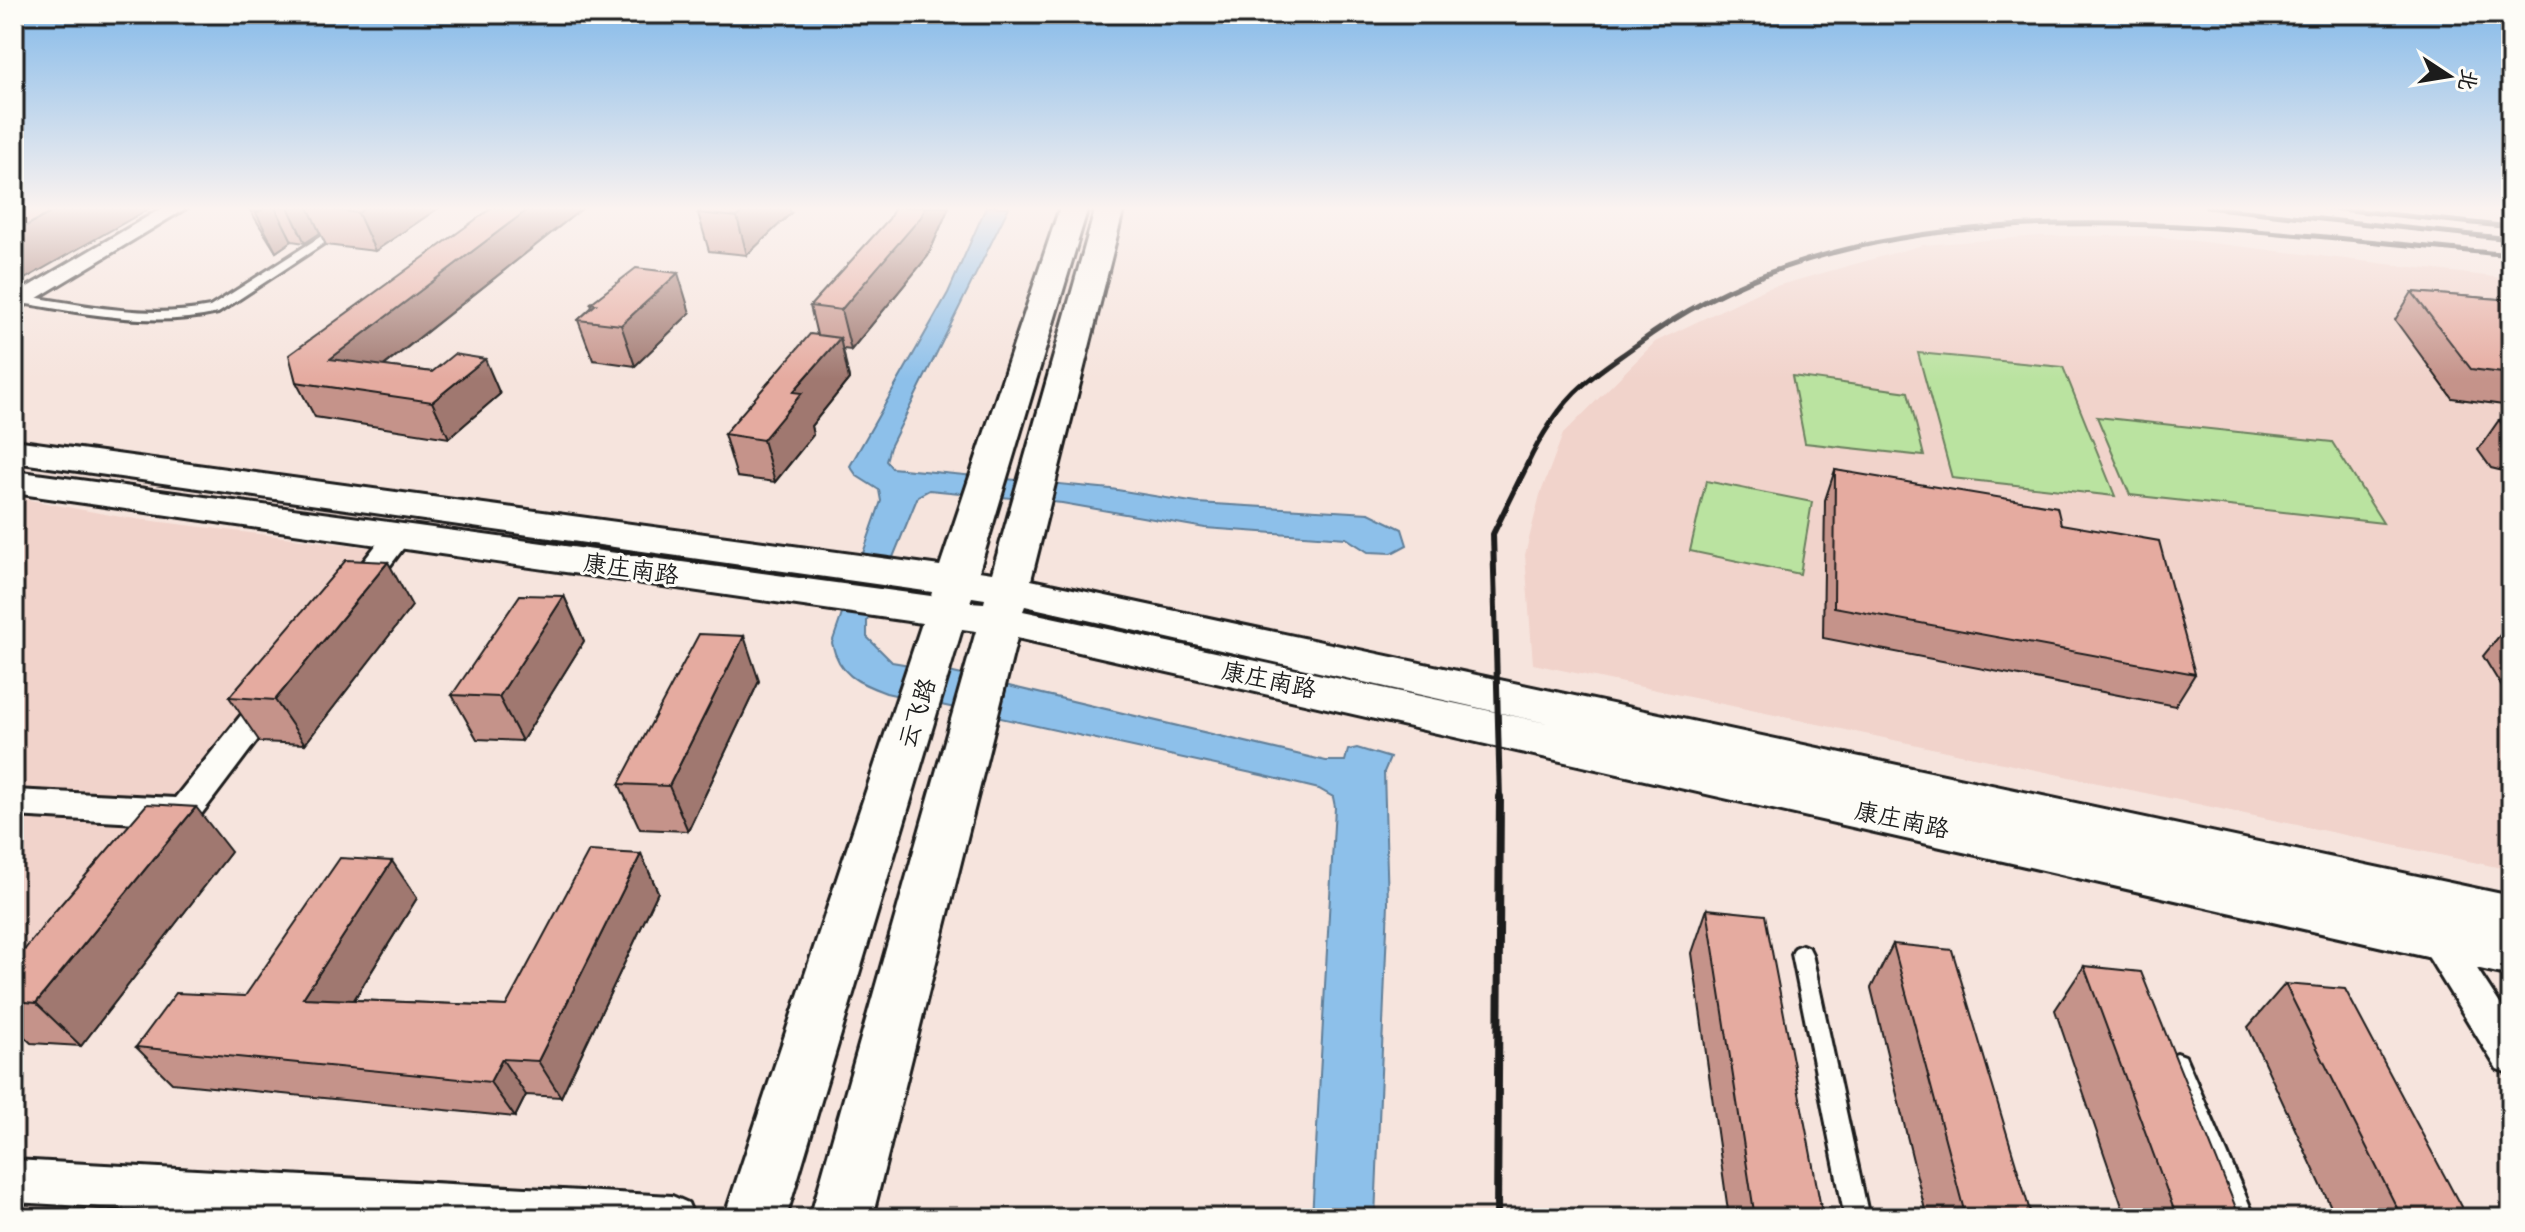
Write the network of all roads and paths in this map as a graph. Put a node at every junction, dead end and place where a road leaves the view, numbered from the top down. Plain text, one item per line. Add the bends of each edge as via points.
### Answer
1 (79, 264) edge
2 (285, 264) edge
3 (1056, 264) edge
4 (1095, 264) edge
5 (16, 301) edge
6 (14, 451) edge
7 (14, 482) edge
8 (398, 536) junction
9 (864, 585) junction
10 (952, 598) junction
11 (1005, 605) junction
12 (330, 624) edge
13 (291, 674) edge
14 (14, 803) edge
15 (184, 812) junction
16 (146, 861) edge
17 (2410, 897) junction
18 (2511, 918) edge
19 (2437, 938) junction
20 (2511, 953) edge
21 (1802, 954) dead end
22 (2170, 1046) edge
23 (2511, 1056) edge
24 (14, 1181) edge
25 (672, 1218) edge
26 (755, 1218) edge
27 (841, 1218) edge
28 (1857, 1218) edge
29 (2243, 1218) edge

1 - 5 street
2 - 5 lane via 214,310 186,317
3 - 10 main road, 云飞路
4 - 11 main road
6 - 9 main road
7 - 8 main road, 康庄南路
8 - 9 main road, 康庄南路
8 - 12 street
9 - 10 main road, 康庄南路
10 - 11 main road, 康庄南路
10 - 26 main road, 云飞路
11 - 17 main road, 康庄南路
11 - 19 main road, 康庄南路
11 - 27 main road
13 - 15 street
14 - 15 street
15 - 16 street
17 - 18 main road, 康庄南路
17 - 19 street
19 - 20 main road, 康庄南路
19 - 23 street
21 - 28 lane
22 - 29 lane
24 - 25 street

